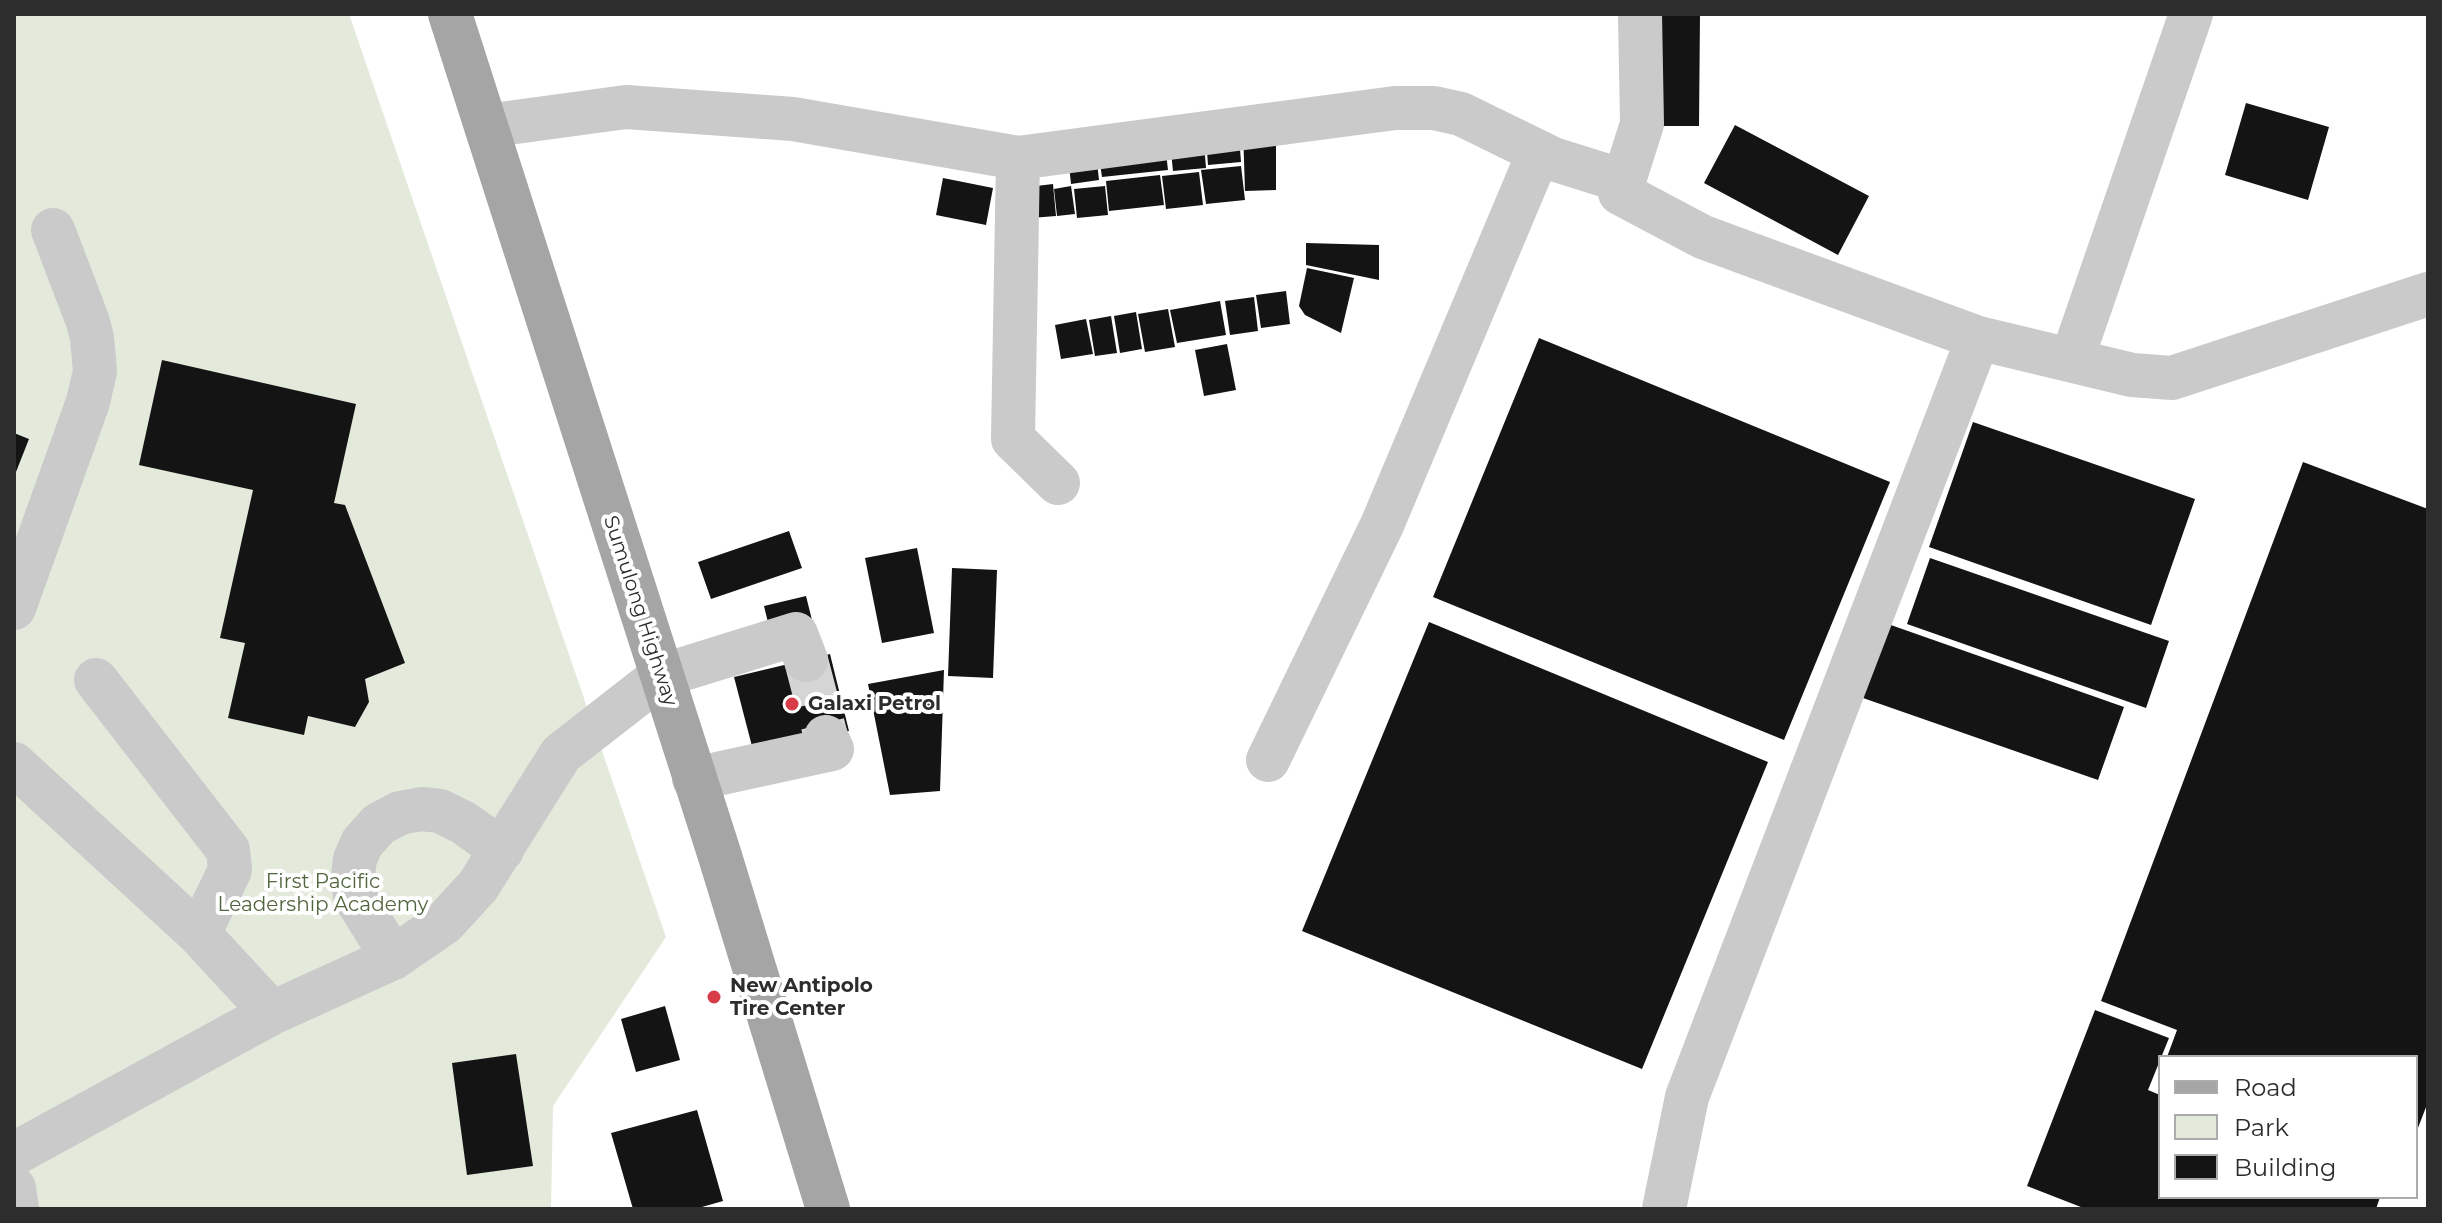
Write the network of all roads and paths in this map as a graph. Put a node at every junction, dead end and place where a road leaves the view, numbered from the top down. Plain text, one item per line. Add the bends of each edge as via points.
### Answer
1 (450, 14) edge
2 (1640, 14) edge
3 (2191, 14) edge
4 (486, 126) junction
5 (1539, 152) junction
6 (1018, 158) junction
7 (1620, 193) junction
8 (53, 230) dead end
9 (2428, 294) edge
10 (1978, 338) junction
11 (2072, 359) junction
12 (1058, 483) dead end
13 (14, 608) edge
14 (806, 660) tunnel mouth
15 (661, 676) junction
16 (96, 680) dead end
17 (826, 737) dead end
18 (1268, 760) dead end
19 (14, 764) edge
20 (694, 779) junction
21 (502, 850) junction
22 (199, 934) junction
23 (393, 958) junction
24 (272, 1013) junction
25 (14, 1154) edge
26 (14, 1188) edge
27 (17, 1209) edge
28 (828, 1209) edge
29 (1664, 1209) edge

1 - 4 main road, Sumulong Highway
2 - 7 street via 1642,124
3 - 11 street
4 - 6 street via 626,107 793,119
4 - 15 main road, Sumulong Highway
5 - 6 street via 1461,114 1395,108
5 - 7 street via 1617,179
5 - 18 street via 1382,525
6 - 12 street via 1013,439
7 - 10 street via 1703,237
8 - 13 street via 88,322 95,371
9 - 11 street via 2172,378 2132,375
10 - 11 street
10 - 29 street via 1687,1097
14 - 15 street via 796,634
15 - 20 main road, Sumulong Highway
15 - 21 street via 561,754
16 - 22 street via 228,850 227,879
17 - 20 street via 832,749
19 - 22 street
20 - 28 main road, Sumulong Highway
21 - 23 street via 444,923
21 - 23 street via 440,811 400,813 379,824 355,859 355,897
22 - 24 street
23 - 24 street
24 - 25 street
26 - 27 street

